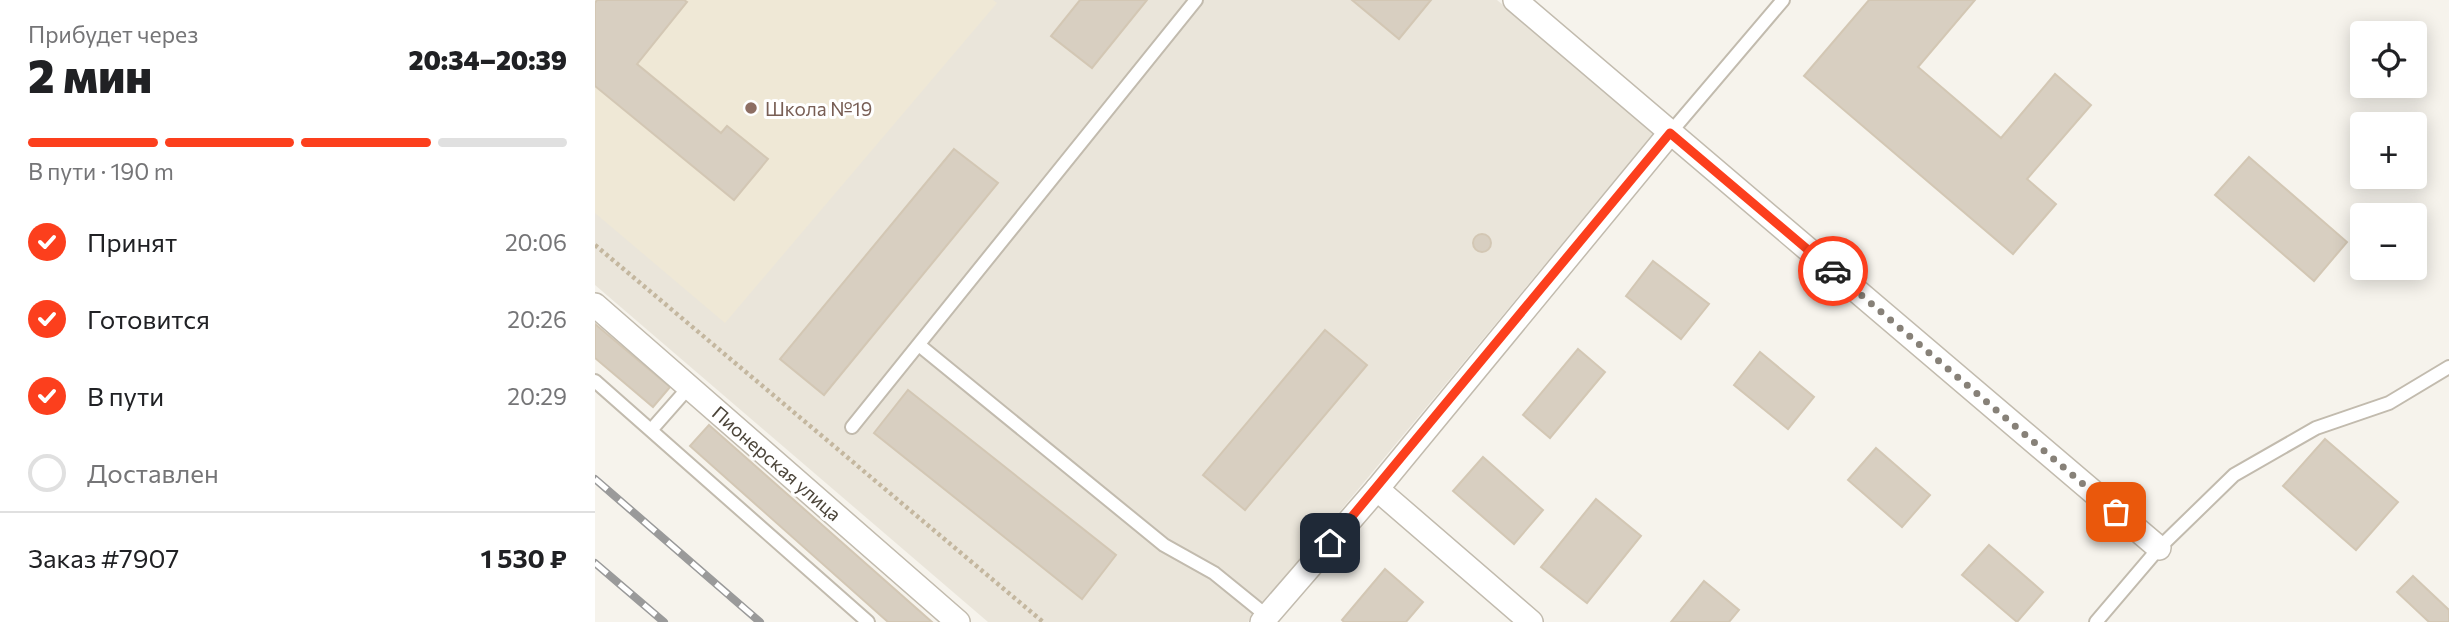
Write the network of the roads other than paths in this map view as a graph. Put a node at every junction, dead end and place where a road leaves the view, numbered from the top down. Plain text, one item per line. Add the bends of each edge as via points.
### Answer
1 (1195, 0) edge
2 (1515, 0) edge
3 (1783, 0) edge
4 (1670, 133) junction
5 (595, 305) edge
6 (919, 345) junction
7 (2449, 367) edge
8 (595, 381) edge
9 (689, 387) junction
10 (852, 426) dead end
11 (652, 429) junction
12 (1377, 489) junction
13 (2159, 548) junction
14 (1265, 619) edge
15 (868, 622) edge
16 (958, 622) edge
17 (1531, 622) edge
18 (2096, 622) edge

1 - 6 lane
2 - 4 street
3 - 4 lane
4 - 12 street
4 - 13 street
5 - 9 street, Пионерская улица
6 - 10 lane
6 - 14 lane via 1164,545 1214,573
7 - 13 lane via 2389,402 2316,428 2234,475
8 - 11 lane
9 - 11 lane
9 - 16 street, Пионерская улица
11 - 15 lane
12 - 14 street
12 - 17 street
13 - 18 lane

